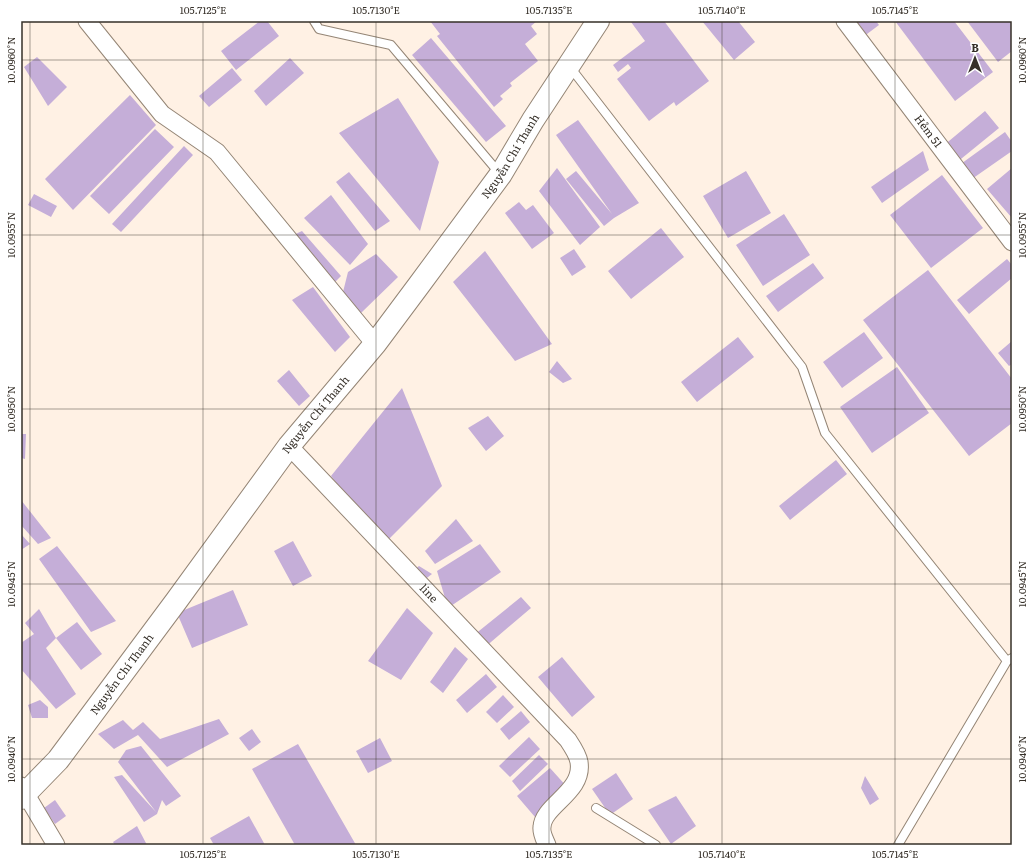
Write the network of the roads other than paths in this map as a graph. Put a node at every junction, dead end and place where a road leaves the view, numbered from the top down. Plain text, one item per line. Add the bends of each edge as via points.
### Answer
1 (87, 21) edge
2 (314, 21) edge
3 (845, 21) edge
4 (592, 24) edge
5 (568, 64) junction
6 (501, 174) junction
7 (1012, 242) edge
8 (375, 344) junction
9 (289, 446) junction
10 (1010, 660) edge
11 (22, 792) edge
12 (596, 808) dead end
13 (56, 845) edge
14 (548, 845) edge
15 (656, 845) edge
16 (898, 845) edge

1 - 8 street via 162,114 217,152
2 - 6 lane via 319,29 391,45
3 - 7 street, Hẻm 51
4 - 5 main road, Nguyễn Chí Thanh
5 - 6 main road, Nguyễn Chí Thanh
5 - 10 lane via 802,367 825,433
6 - 8 main road, Nguyễn Chí Thanh
8 - 9 main road, Nguyễn Chí Thanh
9 - 11 main road, Nguyễn Chí Thanh via 58,760
9 - 14 street, line via 568,740 579,761 580,774 566,795 545,817 542,827
10 - 16 lane
11 - 13 street
12 - 15 lane

